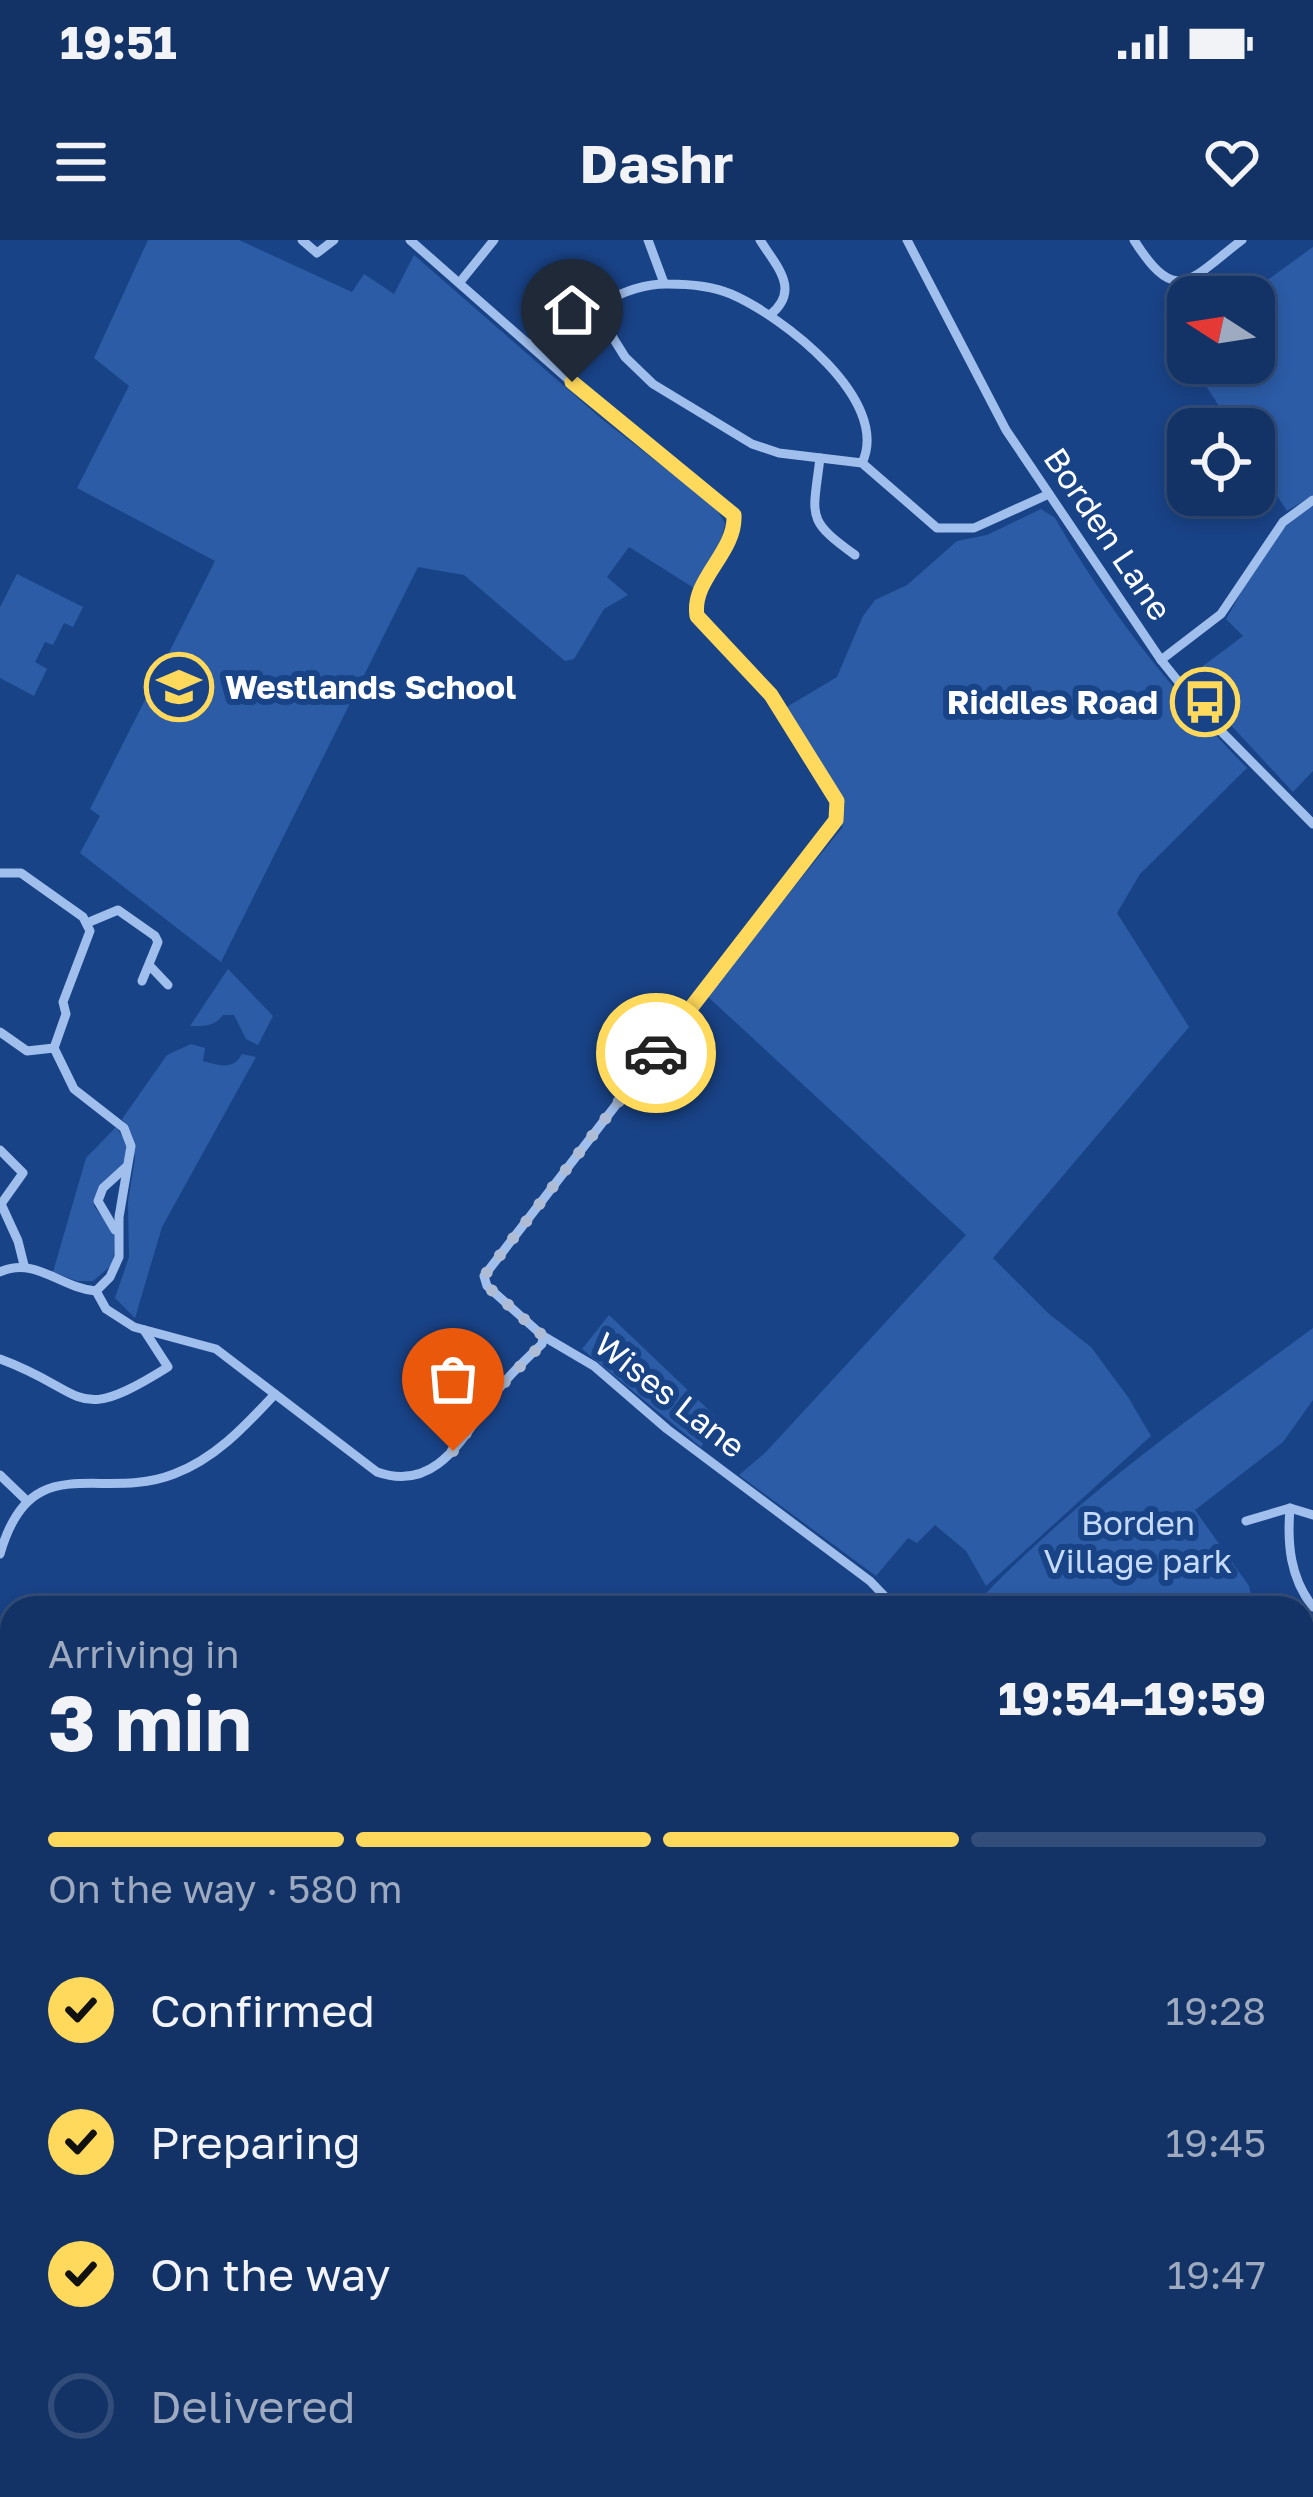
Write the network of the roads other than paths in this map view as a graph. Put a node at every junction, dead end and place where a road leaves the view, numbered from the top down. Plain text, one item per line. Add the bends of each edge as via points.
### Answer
1 (302, 240) edge
2 (334, 240) edge
3 (410, 240) edge
4 (494, 240) edge
5 (648, 240) edge
6 (760, 240) edge
7 (907, 240) edge
8 (1134, 240) edge
9 (1242, 240) edge
10 (317, 253) junction
11 (328, 267) dead end
12 (460, 282) junction
13 (664, 283) junction
14 (600, 304) junction
15 (770, 315) junction
16 (534, 340) dead end
17 (548, 348) junction
18 (559, 361) dead end
19 (820, 458) junction
20 (862, 464) junction
21 (1049, 494) junction
22 (1313, 500) edge
23 (855, 555) dead end
24 (1161, 660) junction
25 (1313, 824) edge
26 (0, 873) edge
27 (87, 923) junction
28 (150, 966) junction
29 (142, 981) dead end
30 (168, 985) dead end
31 (0, 1032) edge
32 (54, 1048) junction
33 (0, 1150) edge
34 (130, 1163) junction
35 (119, 1238) junction
36 (24, 1265) junction
37 (0, 1272) edge
38 (96, 1291) junction
39 (144, 1330) junction
40 (543, 1336) junction
41 (0, 1359) edge
42 (275, 1394) junction
43 (0, 1475) edge
44 (27, 1502) junction
45 (1290, 1508) junction
46 (1313, 1515) edge
47 (1246, 1521) dead end
48 (0, 1554) edge
49 (884, 1596) edge
50 (1306, 1596) edge

1 - 10 street
2 - 10 street
3 - 12 street
4 - 12 street
5 - 13 street
6 - 15 street via 788,285
7 - 21 street, Borden Lane via 1006,430
8 - 9 street via 1155,273 1174,281 1191,278
10 - 11 street
12 - 40 street via 732,512 733,533 698,595 697,616 771,695 839,812 484,1276
13 - 14 street
13 - 15 street via 719,290
14 - 17 street
14 - 19 street via 626,358 653,384 752,444
15 - 20 street via 806,342 849,395 865,422
16 - 17 street
17 - 18 street
19 - 20 street
19 - 23 street via 814,516
20 - 21 street via 929,524 952,531
21 - 24 street, Borden Lane
22 - 24 street via 1283,522 1221,614
24 - 25 street, Borden Lane
26 - 27 street via 21,873
27 - 28 street via 111,910 127,914 158,942
27 - 32 street
28 - 29 street
28 - 30 street
31 - 32 street via 27,1051
32 - 34 street via 74,1089 124,1128
33 - 36 street via 23,1173 1,1204
34 - 35 street
34 - 35 street via 98,1201
35 - 38 street via 114,1269
36 - 37 street
36 - 38 street, Wises Lane
38 - 39 street, Wises Lane via 106,1309
39 - 41 street via 168,1367 109,1400 75,1397
39 - 42 street, Wises Lane via 216,1349
40 - 42 street, Wises Lane via 453,1451 421,1475 377,1472
40 - 49 street, Wises Lane via 594,1366
42 - 44 street via 217,1451 172,1475 67,1481
43 - 44 street
44 - 48 street
45 - 46 street
45 - 47 street
45 - 50 street via 1290,1556

